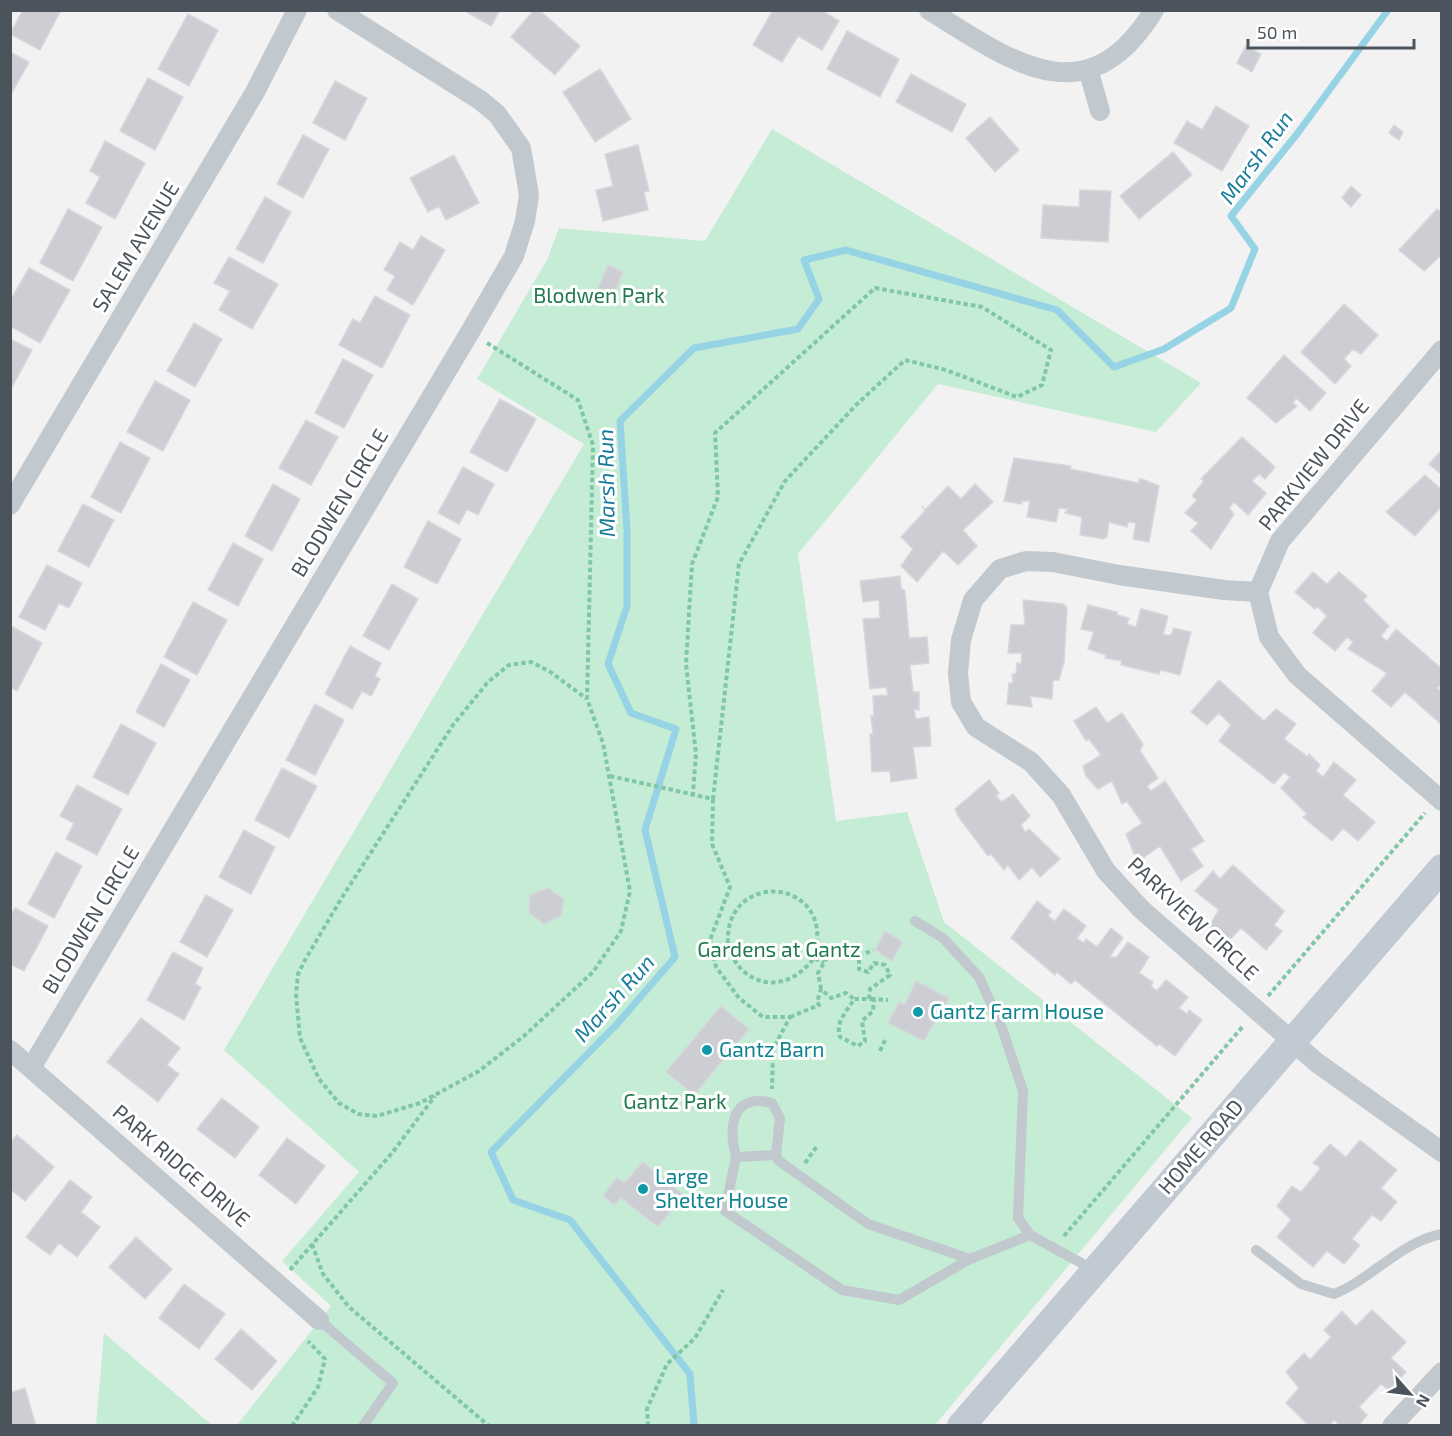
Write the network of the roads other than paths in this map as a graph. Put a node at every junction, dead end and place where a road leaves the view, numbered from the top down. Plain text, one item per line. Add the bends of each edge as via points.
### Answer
1 (297, 10) edge
2 (337, 10) edge
3 (929, 10) edge
4 (1154, 10) edge
5 (1088, 69) junction
6 (1100, 111) dead end
7 (1442, 350) edge
8 (10, 505) edge
9 (1258, 592) junction
10 (1442, 801) edge
11 (1442, 868) edge
12 (915, 921) dead end
13 (1291, 1041) junction
14 (10, 1050) edge
15 (31, 1068) junction
16 (1442, 1152) edge
17 (776, 1155) junction
18 (736, 1157) junction
19 (1442, 1234) edge
20 (1030, 1235) junction
21 (1256, 1250) dead end
22 (970, 1259) junction
23 (1095, 1270) junction
24 (319, 1320) joint
25 (1442, 1372) edge
26 (363, 1425) edge
27 (961, 1425) edge
28 (1392, 1425) edge

1 - 8 street, SALEM AVENUE via 255,92
2 - 15 street, BLODWEN CIRCLE via 497,114 521,148 529,195 525,221 514,256 470,332
3 - 5 street via 1028,66 1069,73
4 - 5 street via 1132,44
5 - 6 street
7 - 9 street, PARKVIEW DRIVE via 1280,541
9 - 10 street via 1269,637 1297,675
9 - 13 street, PARKVIEW CIRCLE via 1224,591 1053,562 1026,561 1000,569 973,600 958,673 961,702 976,727 1031,762 1061,795 1106,871 1141,909
11 - 13 street, HOME ROAD
12 - 20 lane via 943,938 979,977 1002,1028 1023,1091 1018,1218
13 - 16 street, PARKVIEW CIRCLE
13 - 23 street, HOME ROAD
14 - 15 street, PARK RIDGE DRIVE
15 - 24 street, PARK RIDGE DRIVE
17 - 18 lane
17 - 18 lane via 780,1118 772,1103 758,1099 735,1114 731,1130
17 - 22 lane via 868,1224
18 - 22 lane via 725,1211 842,1290 899,1300
19 - 21 lane via 1409,1247 1334,1294 1301,1284
20 - 22 lane
20 - 23 lane
23 - 27 street, HOME ROAD
24 - 26 lane via 393,1383
25 - 28 street

